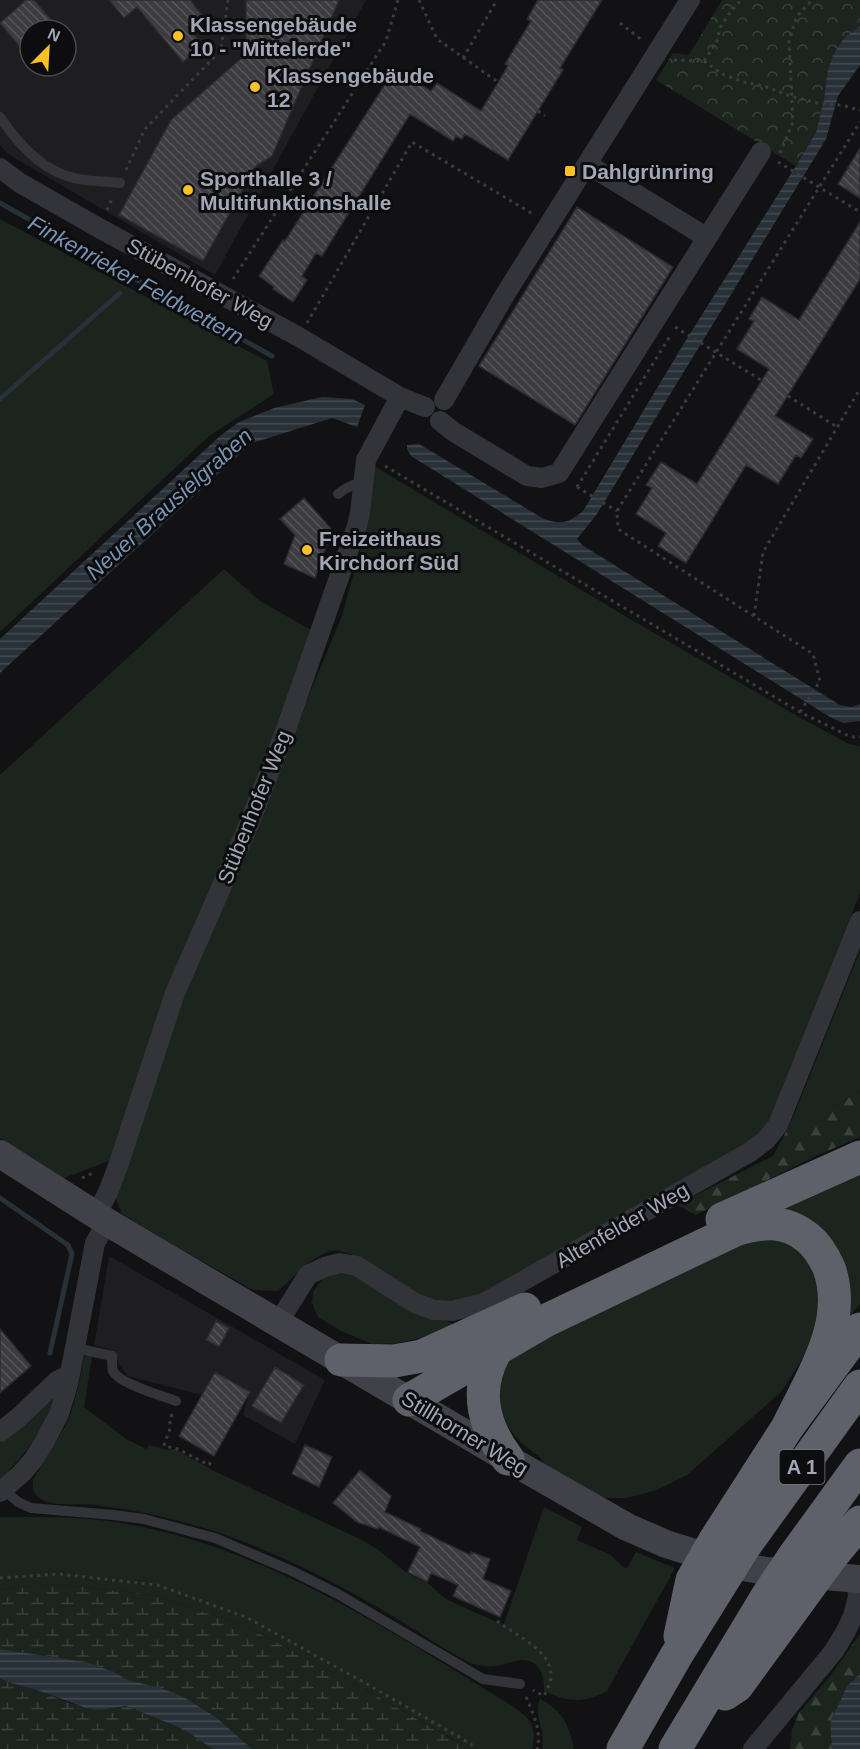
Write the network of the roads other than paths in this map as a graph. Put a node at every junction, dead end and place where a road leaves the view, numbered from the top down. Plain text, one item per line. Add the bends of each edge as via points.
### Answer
1 (690, 0) edge
2 (0, 117) edge
3 (761, 152) dead end
4 (587, 164) junction
5 (0, 168) edge
6 (120, 183) road end
7 (706, 237) junction
8 (400, 397) junction
9 (444, 400) junction
10 (425, 407) junction
11 (440, 421) junction
12 (363, 483) junction
13 (338, 494) dead end
14 (860, 921) edge
15 (0, 1154) edge
16 (860, 1157) edge
17 (102, 1219) junction
18 (278, 1323) junction
19 (860, 1329) edge
20 (498, 1347) junction
21 (75, 1348) junction
22 (422, 1356) junction
23 (341, 1360) junction
24 (69, 1376) junction
25 (860, 1386) edge
26 (410, 1400) junction
27 (176, 1401) road end
28 (787, 1428) junction
29 (0, 1432) edge
30 (508, 1459) junction
31 (860, 1465) edge
32 (2, 1491) edge
33 (860, 1522) edge
34 (730, 1543) junction
35 (858, 1579) edge
36 (520, 1684) road end
37 (696, 1713) junction
38 (623, 1749) edge
39 (675, 1749) edge
40 (753, 1749) edge

1 - 4 street
2 - 6 lane via 22,146 57,174
3 - 7 street
4 - 7 street
4 - 9 street
5 - 8 street, Stübenhofer Weg via 20,183
7 - 11 street via 559,473 542,478 527,476
8 - 10 street, Stübenhofer Weg
8 - 12 street, Stübenhofer Weg via 368,456
9 - 10 street via 435,398
9 - 11 street via 449,411
10 - 11 street via 427,416
12 - 13 lane
12 - 17 street, Stübenhofer Weg via 354,535 285,732 175,993
14 - 18 street, Altenfelder Weg via 778,1125 750,1152 484,1303 452,1311 434,1310 415,1303 357,1266 340,1263 308,1275
15 - 17 main road, Stillhorner Weg
16 - 22 highway
17 - 18 main road, Stillhorner Weg
17 - 21 street, Stübenhofer Weg
18 - 23 main road, Stillhorner Weg
19 - 28 highway
20 - 26 highway
20 - 28 highway via 735,1230 755,1224 797,1229 824,1256 835,1305 824,1352
20 - 30 highway via 484,1380 483,1405 491,1433
21 - 24 street, Stübenhofer Weg
21 - 27 lane via 112,1356 113,1371 119,1378
22 - 23 highway via 394,1361
22 - 26 highway via 413,1371
23 - 26 main road, Stillhorner Weg
24 - 29 street via 57,1381
24 - 32 street, Stübenhofer Weg via 64,1400 45,1441 22,1473
25 - 34 highway, A 1
26 - 30 main road, Stillhorner Weg
28 - 34 highway
30 - 35 main road, Stillhorner Weg via 627,1527 666,1544 737,1566
31 - 37 highway, A 1 via 766,1598
32 - 36 lane via 31,1508 144,1519 215,1538 338,1594 483,1679
33 - 37 highway via 737,1686
34 - 38 highway, A 1 via 705,1584 676,1656
35 - 40 street via 853,1616 834,1651
37 - 39 highway, A 1

